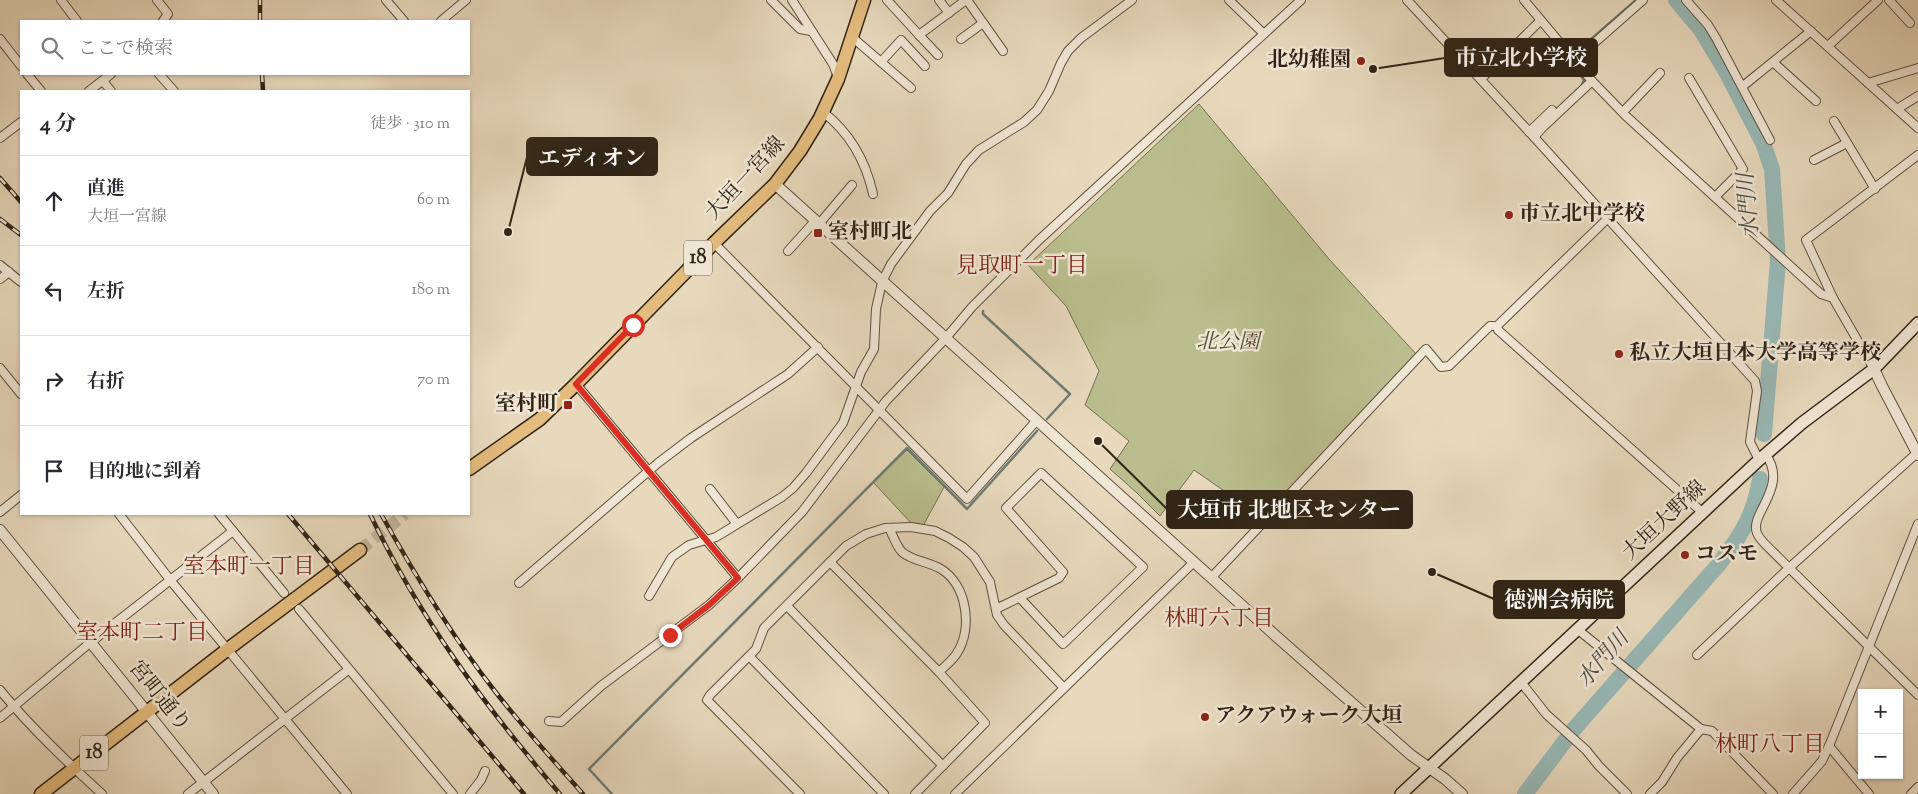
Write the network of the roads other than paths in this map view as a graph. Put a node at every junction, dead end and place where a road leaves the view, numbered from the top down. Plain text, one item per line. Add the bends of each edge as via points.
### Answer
1 (61, 0) edge
2 (157, 0) edge
3 (386, 0) edge
4 (465, 0) edge
5 (770, 0) edge
6 (792, 0) edge
7 (864, 0) edge
8 (887, 0) edge
9 (939, 0) edge
10 (966, 0) edge
11 (1132, 0) edge
12 (1229, 0) edge
13 (1407, 0) edge
14 (1643, 0) edge
15 (1686, 0) edge
16 (1776, 0) edge
17 (1878, 0) edge
18 (1889, 0) edge
19 (1299, 1) edge
20 (1526, 1) edge
21 (949, 13) junction
22 (76, 20) edge
23 (164, 20) edge
24 (403, 20) edge
25 (442, 20) edge
26 (1540, 22) junction
27 (1910, 23) dead end
28 (984, 24) junction
29 (810, 31) junction
30 (1811, 31) junction
31 (919, 34) junction
32 (1264, 34) junction
33 (852, 37) junction
34 (0, 39) edge
35 (961, 39) dead end
36 (1828, 46) junction
37 (1003, 51) dead end
38 (938, 56) dead end
39 (1574, 60) junction
40 (881, 62) junction
41 (1773, 62) junction
42 (20, 65) edge
43 (925, 66) dead end
44 (1918, 68) edge
45 (1660, 73) dead end
46 (28, 75) edge
47 (110, 75) edge
48 (160, 75) edge
49 (1689, 78) dead end
50 (838, 79) junction
51 (1481, 79) junction
52 (102, 81) junction
53 (1592, 81) junction
54 (1868, 83) junction
55 (1743, 86) junction
56 (911, 88) dead end
57 (40, 90) edge
58 (89, 90) edge
59 (110, 90) edge
60 (173, 90) edge
61 (1918, 96) edge
62 (1816, 101) dead end
63 (1552, 110) dead end
64 (1897, 110) junction
65 (823, 112) junction
66 (1623, 112) junction
67 (1834, 121) dead end
68 (20, 123) edge
69 (1918, 128) edge
70 (1532, 135) junction
71 (0, 138) edge
72 (1770, 140) dead end
73 (1847, 143) junction
74 (1918, 156) edge
75 (1814, 160) dead end
76 (775, 184) junction
77 (852, 185) dead end
78 (1875, 189) junction
79 (873, 194) dead end
80 (1715, 197) junction
81 (1608, 219) junction
82 (817, 222) junction
83 (714, 243) junction
84 (788, 251) dead end
85 (0, 266) edge
86 (9, 272) junction
87 (0, 279) edge
88 (20, 281) edge
89 (882, 282) junction
90 (1833, 298) junction
91 (1918, 324) edge
92 (1497, 326) junction
93 (945, 338) junction
94 (818, 347) junction
95 (0, 368) edge
96 (1874, 369) junction
97 (576, 384) junction
98 (856, 386) junction
99 (20, 393) edge
100 (880, 410) junction
101 (1037, 420) junction
102 (1917, 454) edge
103 (1762, 457) junction
104 (470, 468) edge
105 (650, 471) junction
106 (710, 489) dead end
107 (20, 496) edge
108 (0, 512) edge
109 (1702, 512) junction
110 (120, 515) edge
111 (220, 515) edge
112 (737, 524) junction
113 (1918, 524) edge
114 (889, 528) junction
115 (0, 530) edge
116 (233, 531) junction
117 (706, 539) junction
118 (360, 550) tunnel mouth
119 (830, 562) junction
120 (1194, 562) junction
121 (1789, 568) junction
122 (738, 578) junction
123 (1211, 578) junction
124 (171, 581) junction
125 (519, 583) dead end
126 (284, 593) dead end
127 (649, 596) dead end
128 (1020, 598) junction
129 (787, 606) junction
130 (299, 609) dead end
131 (996, 609) junction
132 (1577, 629) junction
133 (91, 642) junction
134 (1869, 646) junction
135 (228, 649) junction
136 (1697, 655) dead end
137 (750, 657) junction
138 (348, 670) junction
139 (939, 672) junction
140 (1521, 682) junction
141 (1064, 688) junction
142 (0, 690) edge
143 (1918, 695) edge
144 (14, 707) junction
145 (147, 713) junction
146 (0, 718) edge
147 (285, 718) junction
148 (549, 721) dead end
149 (1701, 730) junction
150 (1829, 746) junction
151 (943, 766) junction
152 (74, 768) junction
153 (1428, 768) junction
154 (484, 771) dead end
155 (203, 782) junction
156 (1918, 787) edge
157 (41, 794) edge
158 (102, 794) edge
159 (188, 794) edge
160 (213, 794) edge
161 (347, 794) edge
162 (453, 794) edge
163 (470, 794) edge
164 (800, 794) edge
165 (884, 794) edge
166 (915, 794) edge
167 (955, 794) edge
168 (1401, 794) edge
169 (1462, 794) edge
170 (1627, 794) edge
171 (1650, 794) edge
172 (1773, 794) edge
173 (1793, 794) edge
174 (1869, 794) edge
175 (1911, 794) edge

1 - 22 street
2 - 23 street via 168,14
3 - 24 street
4 - 25 street
5 - 29 street via 800,29
6 - 29 street
7 - 33 main road, 大垣一宮線 / 18
8 - 31 street
9 - 21 street
10 - 21 street
10 - 28 street
11 - 89 street via 1068,51 1037,110 979,150 966,164 948,193 930,211 891,264
12 - 32 street
13 - 51 street
14 - 39 street
15 - 55 street via 1716,38
16 - 30 street
17 - 36 street
18 - 27 street
19 - 32 street
20 - 26 street
21 - 31 street
26 - 39 street
26 - 51 street
28 - 35 street
28 - 37 street
29 - 50 street via 833,64
30 - 36 street
30 - 41 street
31 - 38 street
32 - 93 street via 1039,240
33 - 40 street
33 - 50 main road, 大垣一宮線 / 18
34 - 42 street
36 - 54 street
39 - 53 street
40 - 43 street via 901,40
40 - 56 street
41 - 55 street
41 - 62 street
44 - 54 street
45 - 66 street
46 - 57 street
47 - 52 street
48 - 60 street
49 - 80 street via 1743,169
50 - 65 main road, 大垣一宮線 / 18
51 - 70 street
52 - 58 street
52 - 59 street
53 - 66 street
53 - 70 street
54 - 64 street
55 - 72 street
61 - 64 street
63 - 70 street
64 - 69 street
65 - 76 main road, 大垣一宮線 / 18 via 800,152
65 - 79 street via 837,123 856,148 870,177
66 - 80 street
67 - 73 street
68 - 71 street
70 - 81 street
73 - 75 street
73 - 78 street
74 - 78 street
76 - 82 street
76 - 83 main road, 大垣一宮線 / 18
77 - 82 street
78 - 90 street via 1806,240
80 - 90 street via 1821,294
81 - 92 street
81 - 103 street via 1755,381 1757,391 1750,442
82 - 84 street
82 - 89 street
83 - 94 street
83 - 97 main road, 大垣一宮線 / 18
85 - 86 street
86 - 87 street
86 - 88 street
89 - 93 street
89 - 98 street via 876,309 874,349
90 - 96 street
91 - 96 main road, 大垣大野線
92 - 109 street
92 - 123 street via 1490,326 1444,368 1426,350
93 - 100 street
93 - 101 street
94 - 98 street
94 - 105 street via 788,374 691,438
95 - 99 street
96 - 102 street
96 - 103 main road, 大垣大野線
97 - 104 main road, 大垣一宮線 / 18 via 540,419
97 - 105 street
98 - 100 street
98 - 112 street via 843,423 793,488
100 - 101 street via 967,499
100 - 122 street via 802,512
101 - 120 street
102 - 121 street
103 - 109 main road, 大垣大野線
103 - 121 street via 1771,461 1774,473 1770,493 1756,527 1757,534
105 - 117 street
105 - 125 street
106 - 112 street
107 - 108 street
109 - 132 main road, 大垣大野線
110 - 124 street
111 - 116 street
112 - 117 street via 716,537
113 - 134 street
114 - 119 street via 866,534 846,546
114 - 131 street via 935,531 963,548 974,557 990,582
114 - 139 street via 902,552 942,570 963,597 964,640
115 - 133 street, 宮町通り
116 - 124 street
116 - 126 street
117 - 122 street
117 - 127 street via 689,545 672,557
118 - 135 main road, 18
119 - 129 street
119 - 139 street
120 - 123 street
120 - 141 street
121 - 134 street
121 - 136 street
122 - 148 street via 709,605 560,722
123 - 153 street
124 - 133 street
124 - 135 street
128 - 128 street via 1059,578 1063,572 1006,508 1041,473 1143,567 1063,644
128 - 131 street
129 - 137 street via 764,628
129 - 151 street
130 - 138 street
131 - 141 street via 1004,625
132 - 140 main road, 大垣大野線
132 - 149 street
133 - 144 street
133 - 145 street, 宮町通り
134 - 143 street
134 - 150 street
135 - 145 main road, 18
135 - 147 street
137 - 164 street via 707,700
137 - 165 street
138 - 147 street
138 - 162 street
139 - 151 street via 985,723
140 - 153 main road, 大垣大野線
140 - 170 street via 1546,714
141 - 167 street
142 - 144 street
144 - 146 street
144 - 152 street
145 - 152 main road, 18
145 - 155 street, 宮町通り
147 - 155 street
147 - 161 street
149 - 171 street
149 - 172 street via 1712,731
150 - 173 street via 1822,761
150 - 174 street
151 - 166 street
152 - 157 main road, 18
152 - 158 street
153 - 168 main road, 大垣大野線
153 - 169 street
154 - 163 street via 482,780
155 - 159 street
155 - 160 street, 宮町通り
156 - 175 street

